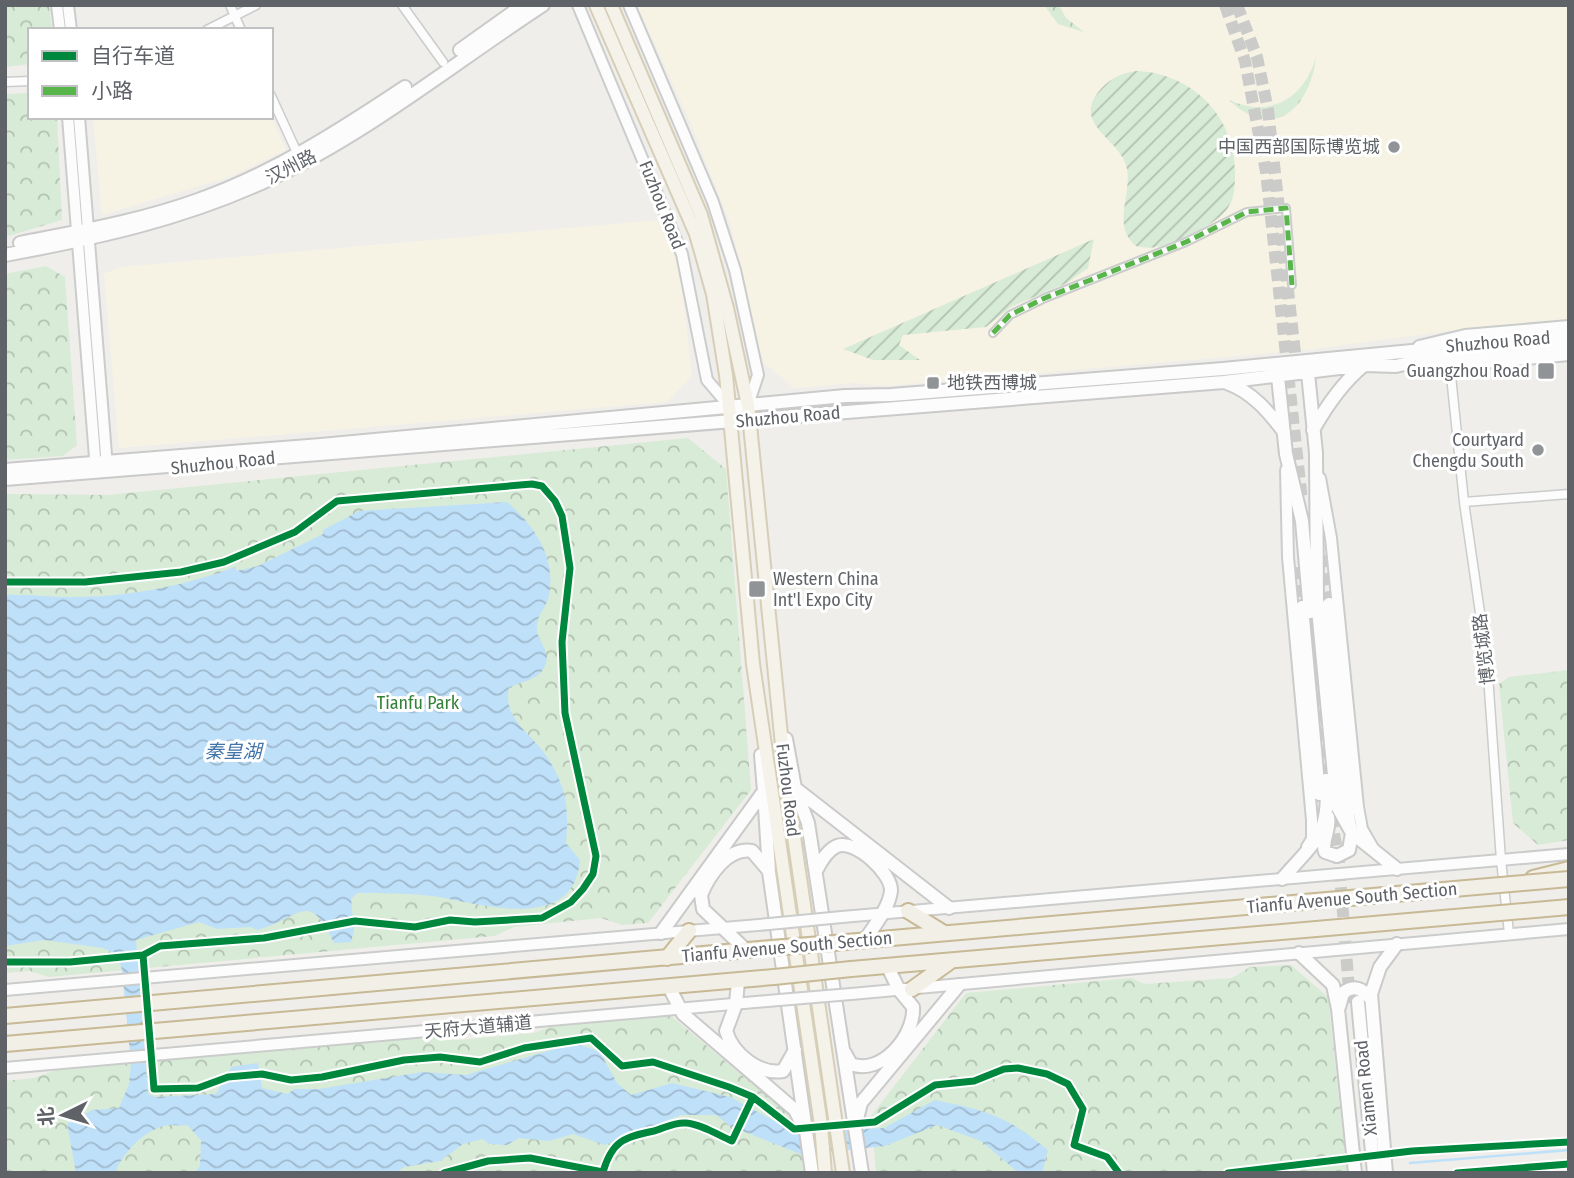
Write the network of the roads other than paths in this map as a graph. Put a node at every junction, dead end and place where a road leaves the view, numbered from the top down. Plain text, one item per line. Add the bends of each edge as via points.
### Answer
1 (57, 5) edge
2 (68, 5) edge
3 (230, 5) edge
4 (256, 5) edge
5 (402, 5) edge
6 (523, 5) edge
7 (543, 5) edge
8 (578, 5) edge
9 (596, 5) edge
10 (611, 5) edge
11 (629, 5) edge
12 (236, 17) junction
13 (60, 28) edge
14 (71, 28) edge
15 (211, 28) edge
16 (241, 28) edge
17 (443, 62) junction
18 (28, 80) edge
19 (5, 82) edge
20 (273, 100) edge
21 (68, 119) edge
22 (79, 119) edge
23 (300, 159) junction
24 (84, 236) junction
25 (5, 246) edge
26 (5, 255) edge
27 (1292, 285) dead end
28 (1569, 326) edge
29 (993, 332) dead end
30 (1569, 336) edge
31 (1569, 345) edge
32 (1392, 352) junction
33 (1569, 355) edge
34 (1307, 365) junction
35 (1364, 365) junction
36 (1396, 366) junction
37 (1450, 366) junction
38 (1278, 369) junction
39 (1224, 382) junction
40 (748, 405) junction
41 (730, 407) junction
42 (749, 420) junction
43 (731, 422) junction
44 (1313, 430) junction
45 (1284, 433) junction
46 (1316, 453) junction
47 (1286, 454) junction
48 (101, 469) junction
49 (5, 470) edge
50 (5, 479) edge
51 (1569, 494) edge
52 (1464, 502) junction
53 (1329, 604) tunnel mouth
54 (1301, 607) tunnel mouth
55 (753, 663) junction
56 (775, 673) junction
57 (795, 788) junction
58 (764, 791) junction
59 (1328, 817) junction
60 (1352, 833) junction
61 (1316, 842) junction
62 (1374, 850) junction
63 (1569, 854) edge
64 (1301, 857) junction
65 (1501, 860) junction
66 (1397, 869) junction
67 (1569, 869) edge
68 (816, 871) junction
69 (769, 872) junction
70 (1282, 879) junction
71 (1569, 879) edge
72 (1507, 884) junction
73 (1569, 907) edge
74 (949, 908) junction
75 (908, 911) junction
76 (1500, 912) junction
77 (881, 914) junction
78 (1569, 917) edge
79 (722, 928) junction
80 (1569, 929) edge
81 (689, 931) junction
82 (661, 933) junction
83 (944, 933) junction
84 (1509, 933) junction
85 (865, 940) junction
86 (1397, 944) junction
87 (747, 951) junction
88 (1299, 953) junction
89 (667, 958) junction
90 (953, 960) junction
91 (887, 965) junction
92 (738, 981) junction
93 (959, 985) junction
94 (669, 987) junction
95 (906, 989) junction
96 (5, 990) edge
97 (1371, 999) junction
98 (736, 1004) junction
99 (1348, 1005) junction
100 (679, 1009) junction
101 (5, 1016) edge
102 (5, 1044) edge
103 (841, 1044) junction
104 (796, 1047) junction
105 (5, 1068) edge
106 (858, 1133) junction
107 (809, 1140) junction
108 (813, 1173) edge
109 (825, 1173) edge
110 (844, 1173) edge
111 (862, 1173) edge
112 (1355, 1173) edge
113 (1366, 1173) edge
114 (1374, 1173) edge
115 (1385, 1173) edge

1 - 13 street
2 - 14 street
3 - 12 street
4 - 12 street
5 - 17 street
6 - 17 main road, 汉州路
7 - 23 main road, 汉州路 via 341,141
8 - 41 street, Fuzhou Road via 682,254 708,380
9 - 41 main road, Fuzhou Road via 696,234 713,294
10 - 40 main road, Fuzhou Road via 701,215
11 - 40 street, Fuzhou Road via 713,202 735,270 758,375
12 - 15 street
12 - 16 street
17 - 23 main road, 汉州路
18 - 19 street
20 - 23 street
21 - 24 street
22 - 24 street
23 - 24 main road, 汉州路 via 198,200
24 - 25 main road, 汉州路
24 - 26 main road, 汉州路
24 - 48 street
27 - 29 street via 1286,208 1247,212 1186,242 1045,298 1010,315
28 - 32 street via 1465,335
30 - 32 main road, Shuzhou Road
31 - 36 main road, Shuzhou Road via 1434,357
32 - 34 main road, Shuzhou Road
33 - 37 street
34 - 35 main road, Shuzhou Road
34 - 38 main road, Shuzhou Road
34 - 44 main road
35 - 36 main road, Shuzhou Road
35 - 44 main road via 1326,406
36 - 37 street
37 - 52 street, 博览城路
38 - 39 main road, Shuzhou Road
38 - 40 main road, Shuzhou Road
38 - 45 main road
39 - 42 main road, Shuzhou Road
39 - 45 main road via 1242,389 1269,412
40 - 41 main road, Shuzhou Road
40 - 42 main road, Fuzhou Road
41 - 43 main road, Fuzhou Road
41 - 48 main road, Shuzhou Road
42 - 43 main road, Shuzhou Road
42 - 56 main road, Fuzhou Road
43 - 48 main road, Shuzhou Road
43 - 55 main road, Fuzhou Road
44 - 46 main road
45 - 47 main road
46 - 60 main road via 1317,599 1327,716 1337,806
46 - 62 street via 1331,538 1358,807 1362,829
47 - 59 main road via 1302,521
47 - 64 street via 1288,557 1312,820 1312,839
48 - 49 main road, Shuzhou Road
48 - 50 main road, Shuzhou Road
51 - 52 street
52 - 65 street, 博览城路 via 1487,662
53 - 60 main road
54 - 61 main road via 1320,796
55 - 58 main road
55 - 109 main road, Fuzhou Road
56 - 57 main road
56 - 110 main road, Fuzhou Road via 785,775
57 - 68 main road via 808,823
57 - 74 main road
58 - 69 main road
58 - 82 main road
59 - 60 main road via 1325,852 1336,856 1349,850
59 - 61 main road
60 - 62 main road
61 - 64 main road
62 - 66 main road
63 - 65 street
64 - 70 main road
65 - 66 street
65 - 84 street, 博览城路
66 - 70 street
67 - 72 highway, bridge
68 - 77 main road via 836,846 858,850 888,878 889,899
68 - 103 main road
69 - 79 main road via 752,851 729,855 701,895 703,909
69 - 104 main road
70 - 74 street
71 - 72 highway, Tianfu Avenue South Section, bridge
72 - 83 highway, Tianfu Avenue South Section, bridge
73 - 76 highway, Tianfu Avenue South Section, bridge
74 - 75 street
75 - 77 street
75 - 83 highway
76 - 78 highway, bridge
76 - 90 highway, Tianfu Avenue South Section, bridge
77 - 79 street, bridge
77 - 85 main road
79 - 81 street
79 - 87 main road
80 - 84 street, 天府大道辅道
81 - 82 street
81 - 89 highway
82 - 96 street
83 - 85 highway, Tianfu Avenue South Section
84 - 86 street, 天府大道辅道
85 - 87 highway, Tianfu Avenue South Section, bridge
86 - 88 street, 天府大道辅道
86 - 97 main road via 1380,967
87 - 89 highway, Tianfu Avenue South Section
88 - 93 street, 天府大道辅道
88 - 99 main road
89 - 101 highway, Tianfu Avenue South Section
90 - 91 highway, Tianfu Avenue South Section
90 - 95 highway
91 - 92 highway, Tianfu Avenue South Section, bridge
91 - 95 main road
92 - 94 highway, Tianfu Avenue South Section
92 - 98 main road
93 - 95 street, 天府大道辅道
93 - 106 main road via 861,1103
94 - 100 main road
94 - 102 highway, Tianfu Avenue South Section
95 - 98 street, 天府大道辅道, bridge
95 - 103 main road via 913,1007 912,1027 882,1062 872,1068 851,1064
97 - 99 main road via 1360,989 1347,990
97 - 115 main road
98 - 100 street, 天府大道辅道
98 - 104 main road via 727,1036 753,1065 763,1071 783,1071
99 - 112 main road
99 - 113 main road, Xiamen Road
99 - 114 main road, Xiamen Road
100 - 105 street, 天府大道辅道
100 - 107 main road via 795,1110
103 - 106 main road
104 - 107 main road
106 - 111 main road
107 - 108 main road

